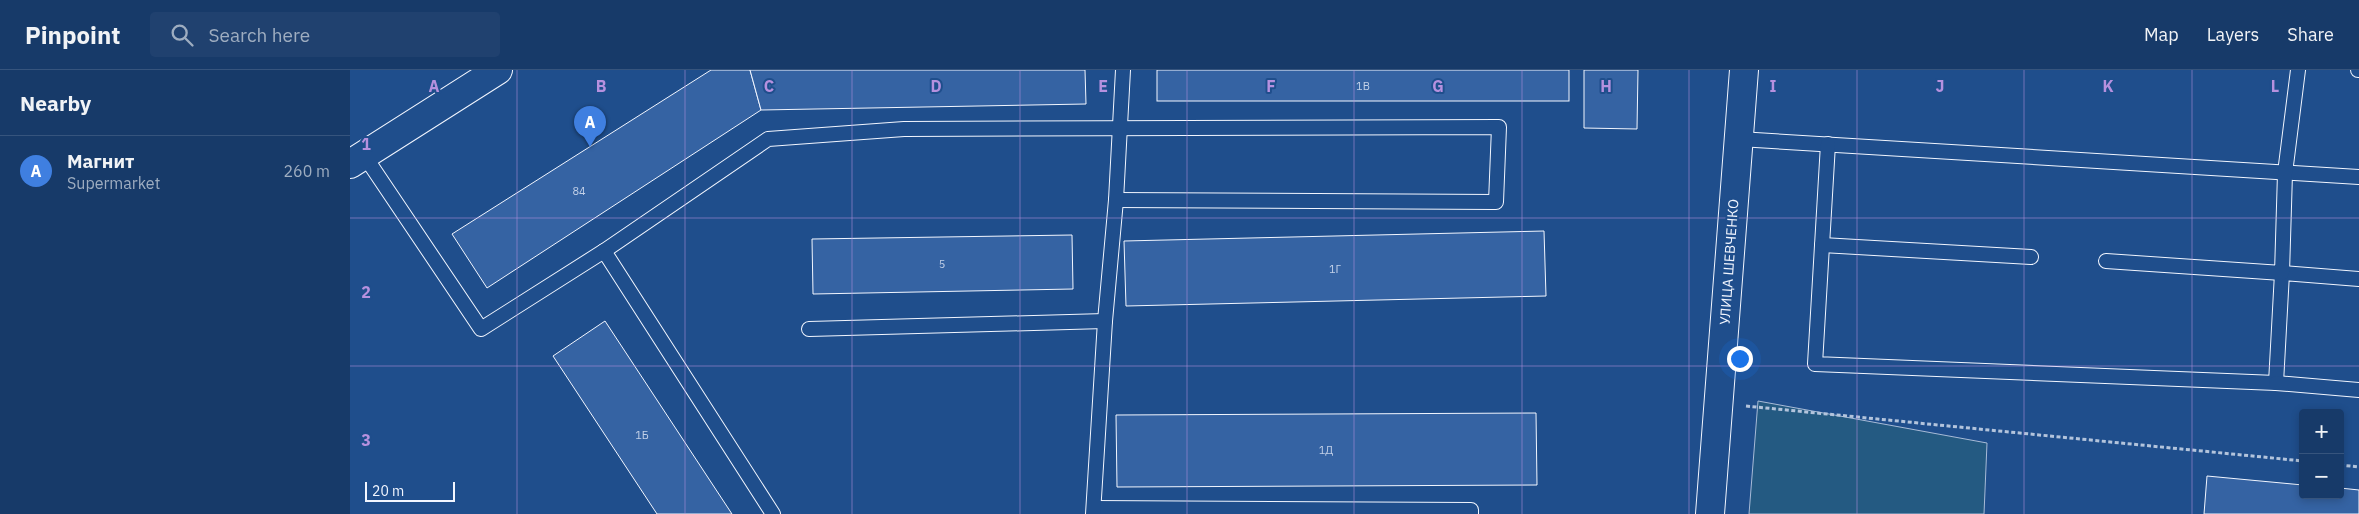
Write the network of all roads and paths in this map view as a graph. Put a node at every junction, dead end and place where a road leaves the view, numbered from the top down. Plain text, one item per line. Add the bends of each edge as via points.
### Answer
1 (498, 70) edge
2 (1123, 70) edge
3 (1744, 70) edge
4 (2298, 70) edge
5 (1120, 130) junction
6 (1739, 139) junction
7 (1828, 144) junction
8 (357, 160) edge
9 (2285, 173) junction
10 (2359, 177) edge
11 (1116, 200) junction
12 (1822, 245) junction
13 (604, 251) junction
14 (2031, 257) dead end
15 (2106, 261) dead end
16 (2282, 273) junction
17 (2359, 279) edge
18 (1105, 321) junction
19 (809, 329) dead end
20 (2276, 383) junction
21 (2359, 390) edge
22 (1718, 404) junction
23 (2299, 461) edge
24 (2344, 465) edge
25 (2359, 467) edge
26 (1094, 511) edge
27 (773, 514) edge
28 (1471, 514) edge
29 (1710, 514) edge

1 - 8 main road
2 - 5 lane
3 - 6 main road, УЛИЦА ШЕВЧЕНКО
4 - 9 lane
5 - 11 lane
5 - 11 lane via 1499,127 1496,202
5 - 13 lane via 904,129 768,139
6 - 7 lane
6 - 22 main road, УЛИЦА ШЕВЧЕНКО
7 - 9 lane
7 - 12 lane
8 - 13 lane via 481,329
9 - 10 lane
9 - 16 lane
11 - 18 lane
12 - 14 lane
12 - 20 lane via 1815,364
13 - 27 lane
15 - 16 lane
16 - 17 lane
16 - 20 lane
18 - 19 lane
18 - 26 lane
20 - 21 lane
22 - 23 path
22 - 29 main road, УЛИЦА ШЕВЧЕНКО
24 - 25 path
26 - 28 lane via 1471,510

